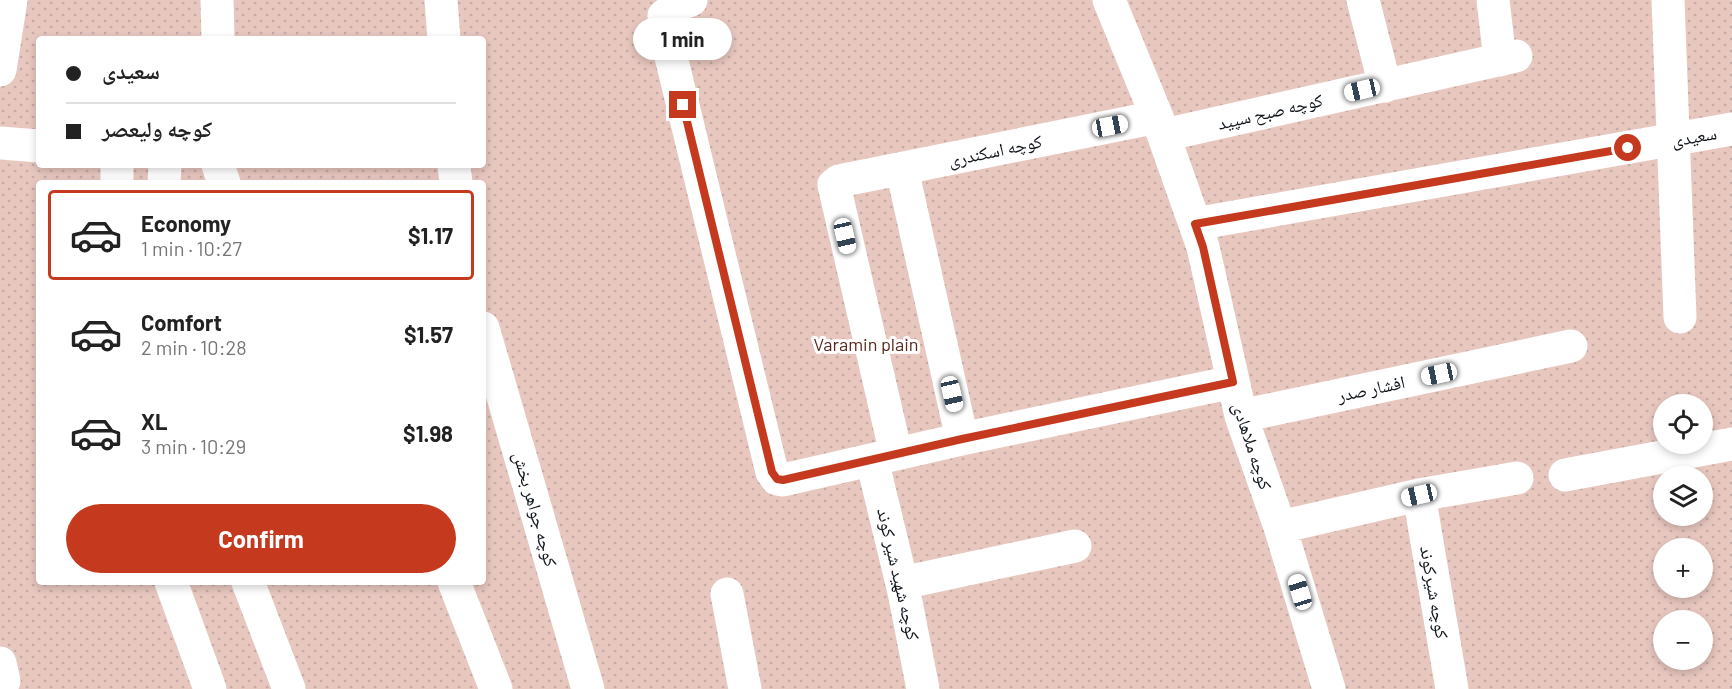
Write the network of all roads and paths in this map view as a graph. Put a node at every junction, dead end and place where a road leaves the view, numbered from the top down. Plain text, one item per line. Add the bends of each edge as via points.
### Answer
1 (11, 0) edge
2 (217, 0) edge
3 (441, 0) edge
4 (691, 0) edge
5 (1109, 0) edge
6 (1363, 0) edge
7 (1493, 0) edge
8 (1668, 0) edge
9 (218, 36) edge
10 (444, 36) edge
11 (0, 70) edge
12 (1385, 86) junction
13 (1160, 126) junction
14 (1732, 129) edge
15 (1674, 140) junction
16 (0, 143) edge
17 (36, 146) edge
18 (902, 169) junction
19 (834, 185) joint
20 (1195, 224) junction
21 (1680, 316) dead end
22 (486, 338) edge
23 (1571, 346) dead end
24 (1233, 382) junction
25 (1240, 416) junction
26 (962, 439) junction
27 (1732, 444) edge
28 (884, 457) junction
29 (1565, 475) dead end
30 (1517, 478) dead end
31 (1419, 495) junction
32 (1280, 527) junction
33 (1075, 546) dead end
34 (902, 583) junction
35 (172, 585) edge
36 (249, 585) edge
37 (455, 585) edge
38 (727, 594) dead end
39 (210, 689) edge
40 (290, 689) edge
41 (496, 689) edge
42 (588, 689) edge
43 (745, 689) edge
44 (923, 689) edge
45 (1329, 689) edge
46 (1452, 689) edge

1 - 11 street
2 - 9 street
3 - 10 street
4 - 28 street via 664,16 666,36 772,472 783,480
5 - 13 street, کوچه ملاهادی
6 - 12 street
7 - 12 street, کوچه صبح سپید via 1508,58
8 - 15 street
12 - 13 street, کوچه صبح سپید
13 - 18 street, کوچه اسکندری
13 - 20 street, کوچه ملاهادی
14 - 15 street, سعیدی
15 - 20 street, سعیدی
15 - 21 street
16 - 17 street
18 - 19 street, کوچه اسکندری
18 - 26 street
19 - 28 street, کوچه شهید شیر کوند
20 - 24 street, کوچه ملاهادی
22 - 42 street, کوچه جواهر بخش
23 - 25 street, افشار صدر
24 - 25 street, کوچه ملاهادی
24 - 26 street
25 - 32 street, کوچه ملاهادی
26 - 28 street
27 - 29 street
28 - 34 street, کوچه شهید شیر کوند
30 - 31 street
31 - 32 street
31 - 46 street, کوچه شیرکوند
32 - 45 street, کوچه ملاهادی
33 - 34 street
34 - 44 street, کوچه شهید شیر کوند
35 - 39 street
36 - 40 street
37 - 41 street
38 - 43 street

